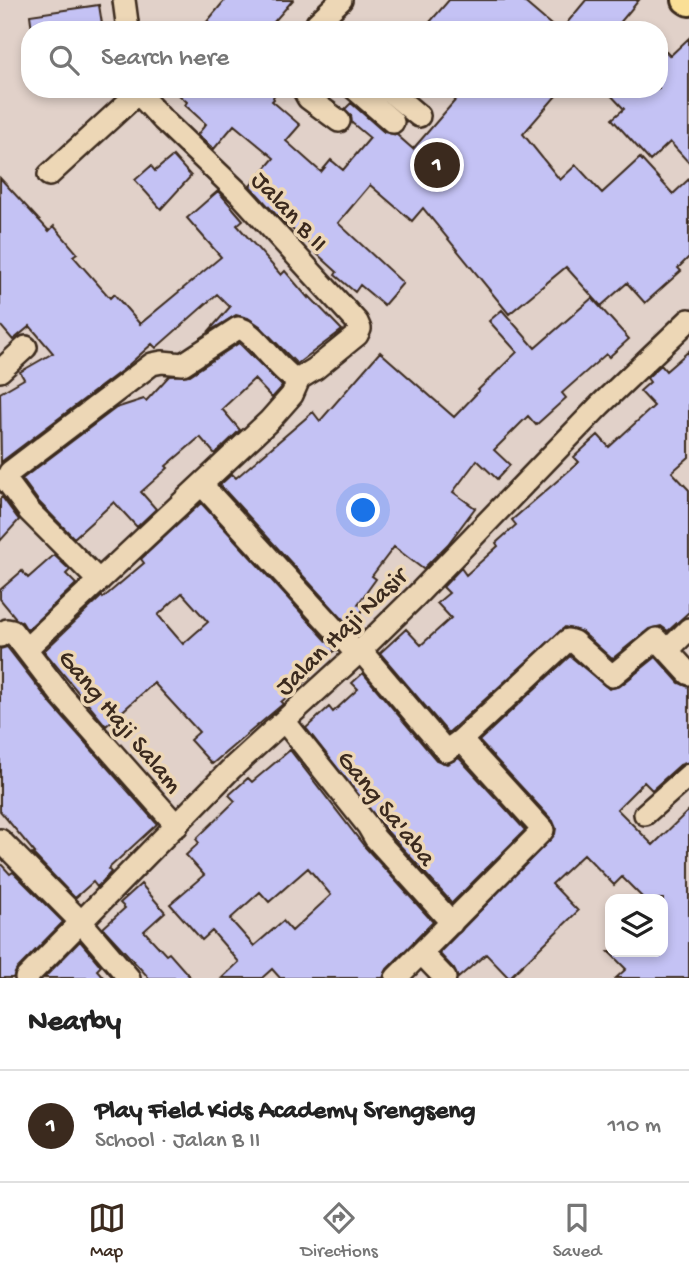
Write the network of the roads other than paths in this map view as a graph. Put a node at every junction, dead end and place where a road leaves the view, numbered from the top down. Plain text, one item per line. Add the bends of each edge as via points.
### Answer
1 (124, 0) edge
2 (341, 0) edge
3 (127, 21) edge
4 (319, 21) edge
5 (130, 98) edge
6 (143, 98) edge
7 (308, 98) edge
8 (365, 98) edge
9 (398, 98) edge
10 (419, 116) dead end
11 (339, 121) dead end
12 (393, 122) dead end
13 (49, 175) dead end
14 (689, 320) edge
15 (26, 347) dead end
16 (0, 371) edge
17 (307, 374) junction
18 (202, 485) junction
19 (99, 581) junction
20 (689, 629) edge
21 (0, 636) edge
22 (26, 649) junction
23 (668, 650) junction
24 (359, 652) junction
25 (689, 674) edge
26 (285, 722) junction
27 (461, 740) junction
28 (689, 775) edge
29 (645, 814) dead end
30 (177, 827) junction
31 (0, 840) edge
32 (82, 923) junction
33 (452, 923) junction
34 (421, 953) junction
35 (26, 978) edge
36 (129, 978) edge
37 (396, 978) edge
38 (445, 978) edge

1 - 3 street
2 - 4 street
5 - 13 street
6 - 17 street, Jalan B II via 357,321 357,335
7 - 11 street
8 - 12 street
9 - 10 street
14 - 24 street, Jalan Haji Nasir
15 - 16 street
17 - 18 street via 270,421
17 - 19 street via 294,379 247,331 238,328 183,364 152,364 10,472 6,480 29,511
18 - 19 street
18 - 24 street
19 - 22 street
20 - 23 street
21 - 22 street via 12,631
22 - 30 street, Gang Haji Salam
23 - 25 street
23 - 27 street via 655,639 612,676 568,640
24 - 26 street, Jalan Haji Nasir
24 - 27 street via 442,748 449,750
26 - 30 street, Jalan Haji Nasir via 232,768
26 - 33 street, Gang Sa'aba via 375,838
27 - 33 street via 543,830
28 - 29 street
30 - 32 street, Jalan Haji Nasir
31 - 32 street
32 - 35 street, Jalan Haji Nasir
32 - 36 street
33 - 34 street
34 - 37 street
34 - 38 street

